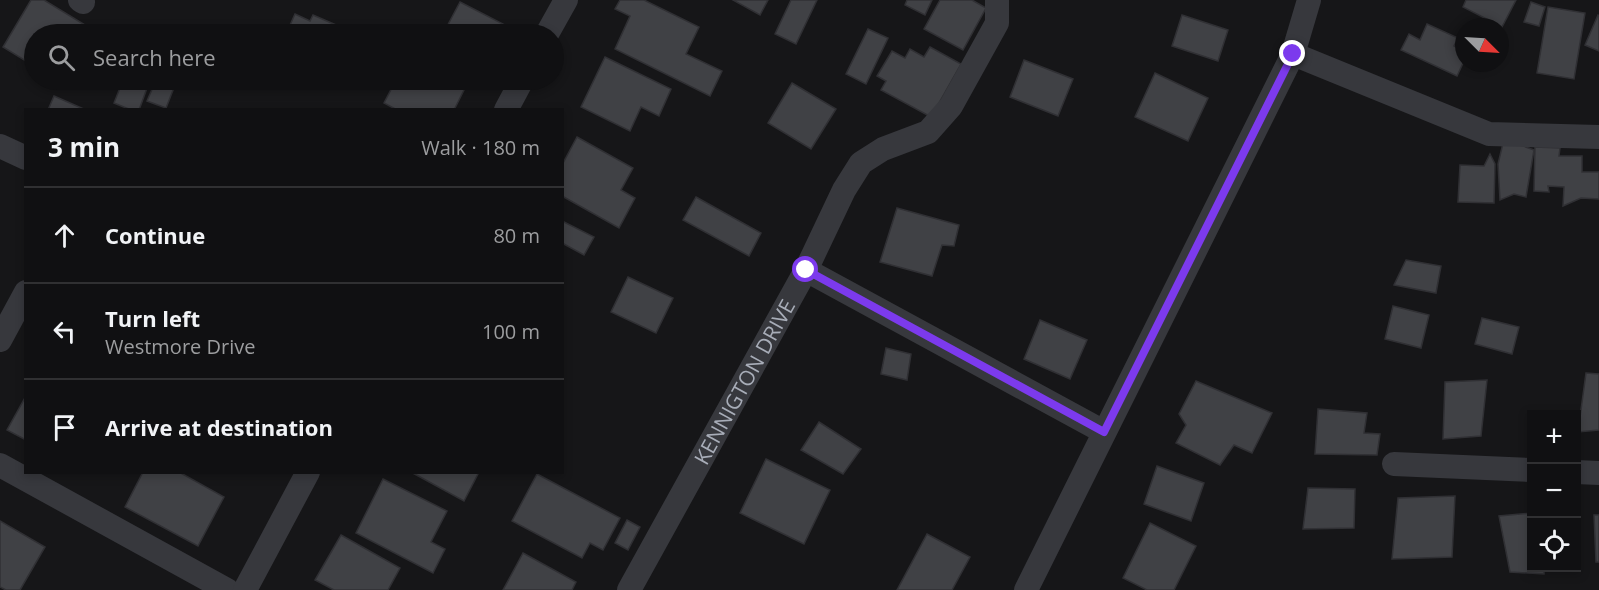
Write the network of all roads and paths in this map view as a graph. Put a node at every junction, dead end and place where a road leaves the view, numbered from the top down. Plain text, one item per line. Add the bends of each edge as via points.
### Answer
1 (566, 0) edge
2 (997, 0) edge
3 (1309, 0) edge
4 (553, 24) edge
5 (1293, 54) junction
6 (517, 90) edge
7 (507, 108) edge
8 (1599, 137) edge
9 (0, 146) edge
10 (24, 157) edge
11 (806, 270) junction
12 (24, 296) edge
13 (0, 340) edge
14 (1104, 432) junction
15 (1394, 464) dead end
16 (0, 465) edge
17 (1527, 470) edge
18 (1581, 472) edge
19 (1599, 473) edge
20 (308, 474) edge
21 (227, 590) edge
22 (244, 590) edge
23 (629, 590) edge
24 (1026, 590) edge

1 - 4 street
2 - 11 street, KENNIGTON DRIVE via 997,23 951,106 928,132 883,149 861,164 844,190
3 - 5 street
5 - 8 street via 1489,134
5 - 14 street
6 - 7 street
9 - 10 street
11 - 14 street
11 - 23 street, KENNIGTON DRIVE
12 - 13 street
14 - 24 street
15 - 17 street
16 - 21 street
18 - 19 street
20 - 22 street

